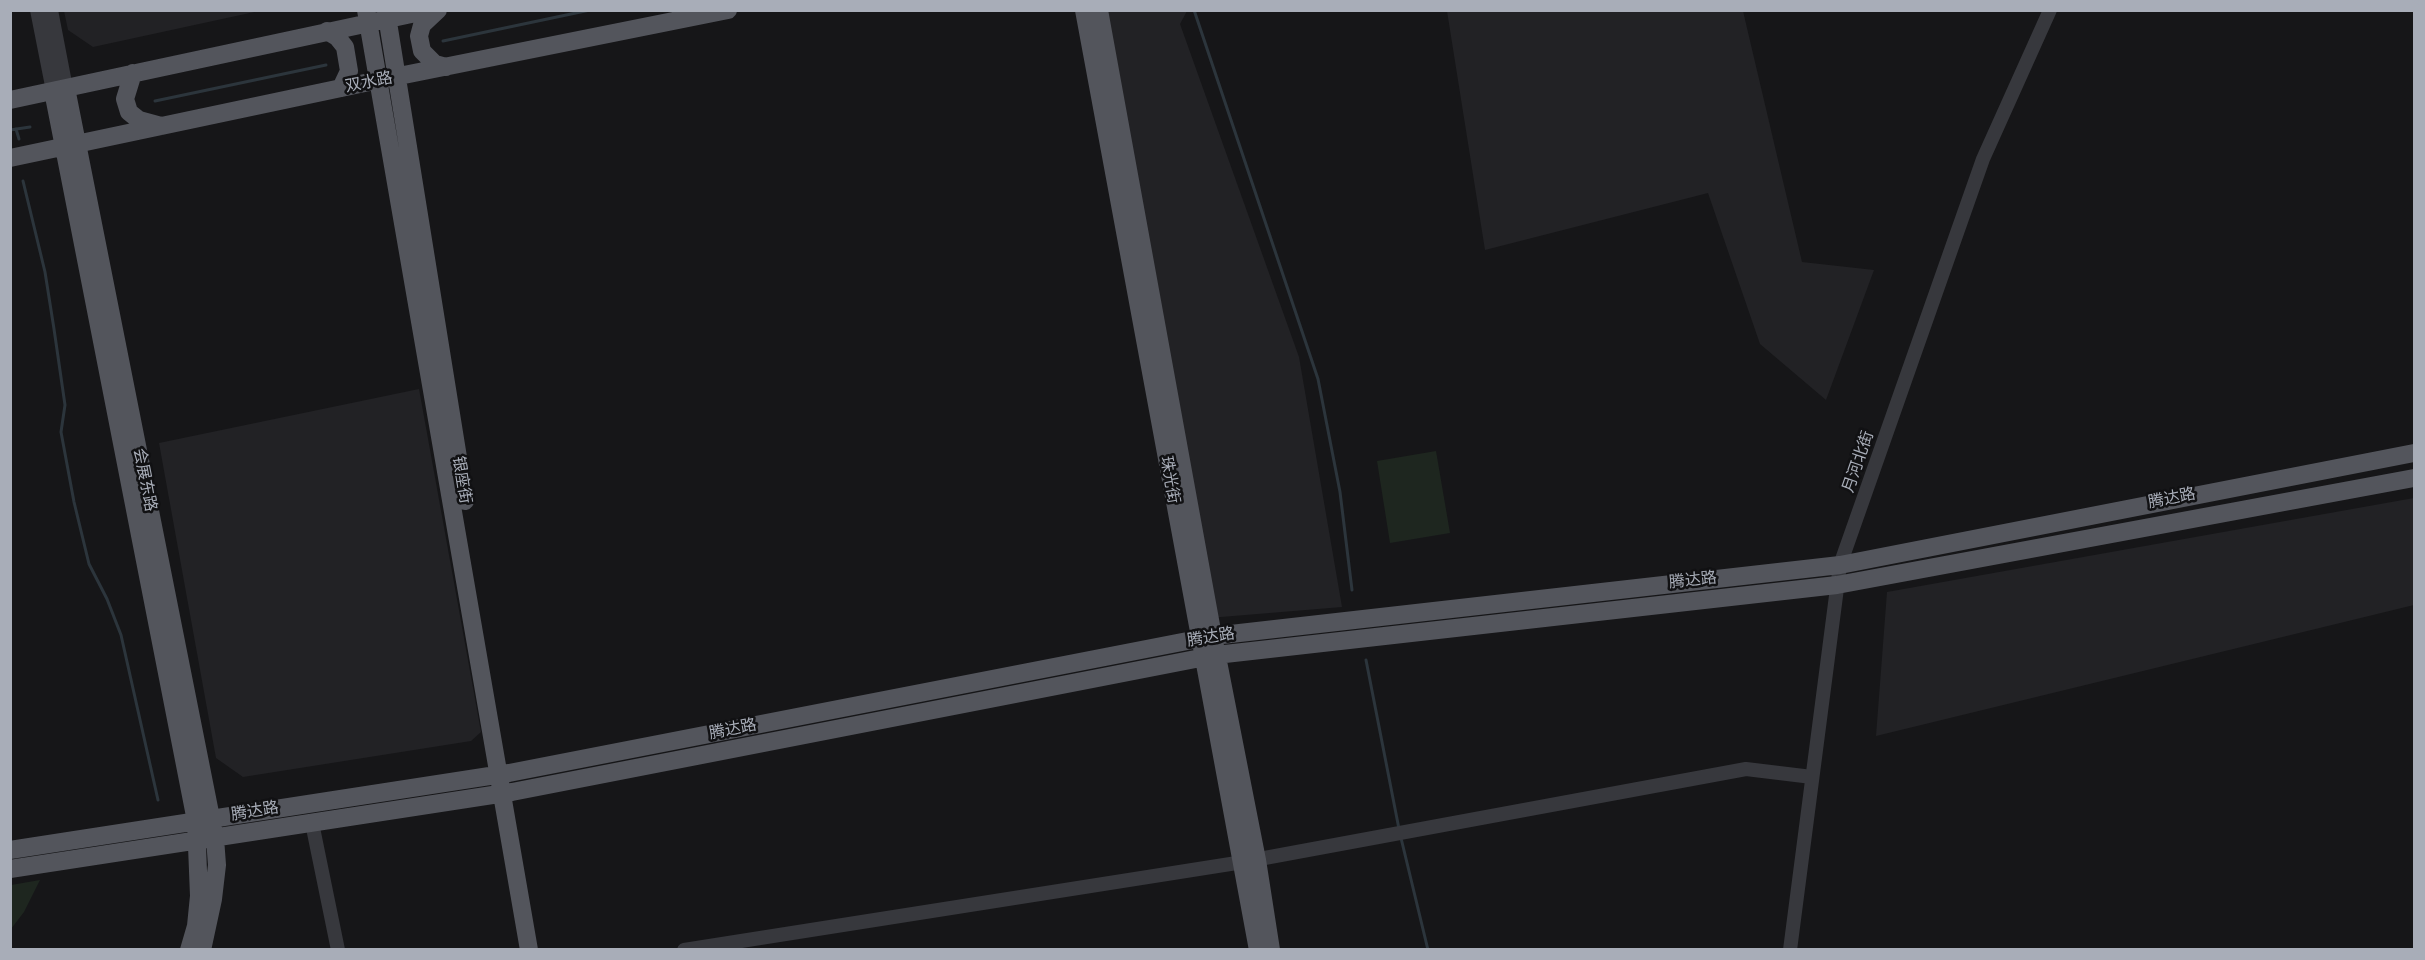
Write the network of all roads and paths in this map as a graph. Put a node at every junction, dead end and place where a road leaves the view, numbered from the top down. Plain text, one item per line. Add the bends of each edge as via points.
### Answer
1 (37, 10) edge
2 (51, 10) edge
3 (430, 10) edge
4 (438, 10) edge
5 (728, 10) edge
6 (1084, 10) edge
7 (1099, 10) edge
8 (2050, 10) edge
9 (387, 15) edge
10 (367, 17) edge
11 (327, 32) junction
12 (446, 67) junction
13 (133, 73) junction
14 (388, 78) junction
15 (341, 88) junction
16 (60, 89) junction
17 (30, 96) junction
18 (10, 100) edge
19 (167, 126) junction
20 (71, 146) junction
21 (34, 154) junction
22 (10, 158) edge
23 (2415, 453) edge
24 (2415, 477) edge
25 (1840, 565) junction
26 (1837, 585) junction
27 (1206, 638) junction
28 (1209, 656) junction
29 (505, 774) junction
30 (1812, 777) junction
31 (507, 793) junction
32 (204, 820) junction
33 (312, 823) junction
34 (206, 839) junction
35 (10, 850) edge
36 (1250, 861) junction
37 (10, 869) edge
38 (189, 950) edge
39 (202, 950) edge
40 (338, 950) edge
41 (529, 950) edge
42 (539, 950) edge
43 (684, 950) edge
44 (1258, 950) edge
45 (1271, 950) edge
46 (1790, 950) edge

1 - 16 street, 会展东路
2 - 16 street, 会展东路
3 - 9 main road
4 - 12 main road via 422,25 419,36 422,51 435,64
5 - 12 main road, 双水路
6 - 27 main road, 珠光街
7 - 27 main road, 珠光街
8 - 25 street, 月河北街 via 1983,159
9 - 10 main road
9 - 14 main road, 银座街
10 - 11 main road
10 - 14 main road
11 - 13 main road
11 - 15 main road via 345,47 349,71
12 - 14 main road, 双水路
13 - 16 main road
13 - 19 main road via 125,99 129,112 139,120
14 - 15 main road, 双水路
14 - 29 main road, 银座街
15 - 19 main road, 双水路
16 - 17 main road
16 - 20 main road, 会展东路
17 - 18 main road
17 - 21 main road via 45,101 53,112 54,130 48,143
19 - 20 main road, 双水路
20 - 21 main road, 双水路
20 - 32 main road, 会展东路
21 - 22 main road, 双水路
23 - 25 main road, 腾达路
24 - 26 main road, 腾达路
25 - 26 street, 月河北街
25 - 27 main road, 腾达路
26 - 28 main road, 腾达路
26 - 30 street, 月河北街
27 - 28 main road, 珠光街
27 - 29 main road, 腾达路
28 - 31 main road, 腾达路
28 - 36 main road, 珠光街
29 - 31 main road, 银座街
29 - 32 main road, 腾达路
30 - 36 street via 1746,769
30 - 46 street, 月河北街
31 - 33 main road, 腾达路
31 - 41 main road
31 - 42 main road, 银座街
32 - 34 main road, 会展东路
32 - 35 main road, 腾达路
33 - 34 main road, 腾达路
33 - 40 street
34 - 37 main road, 腾达路
34 - 38 main road, 会展东路 via 196,926
34 - 39 main road, 会展东路 via 217,865
36 - 43 street
36 - 44 main road, 珠光街
36 - 45 main road, 珠光街

